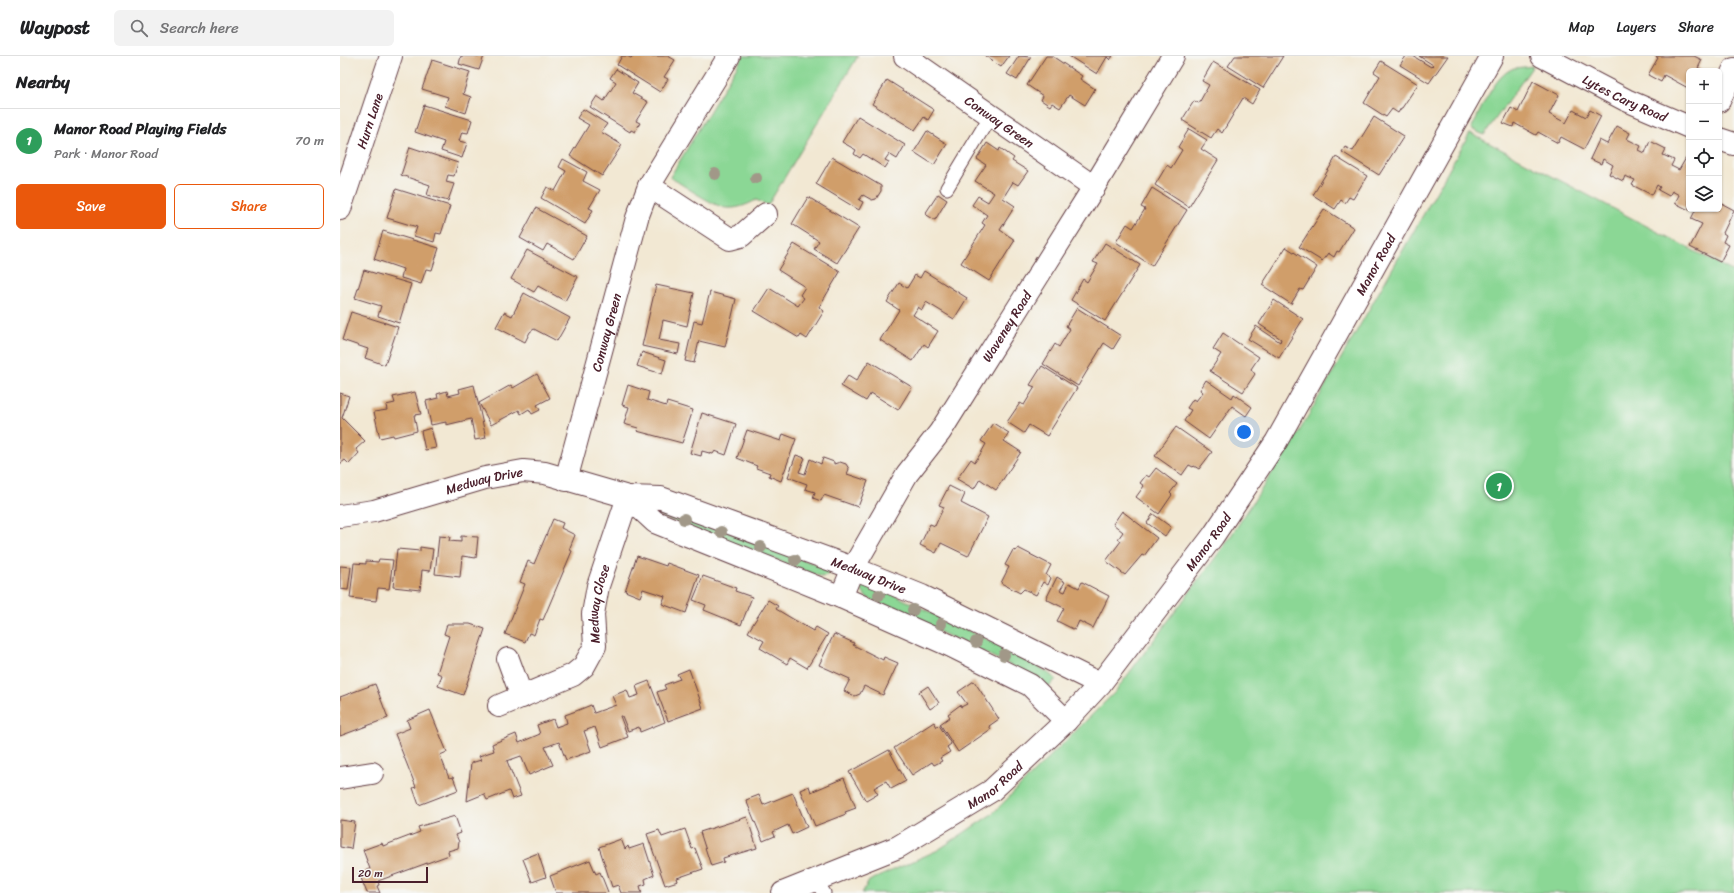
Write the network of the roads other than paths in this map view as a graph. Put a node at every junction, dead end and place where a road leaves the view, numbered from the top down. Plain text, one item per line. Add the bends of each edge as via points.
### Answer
1 (391, 56) edge
2 (729, 56) edge
3 (905, 56) edge
4 (1173, 56) edge
5 (1492, 56) edge
6 (1542, 56) edge
7 (1734, 69) edge
8 (1722, 95) edge
9 (991, 115) junction
10 (1686, 125) edge
11 (1722, 140) edge
12 (1734, 144) edge
13 (649, 186) junction
14 (1094, 187) junction
15 (946, 188) dead end
16 (340, 209) edge
17 (766, 214) dead end
18 (566, 480) junction
19 (628, 498) junction
20 (340, 516) edge
21 (853, 568) junction
22 (841, 597) junction
23 (508, 659) dead end
24 (1100, 684) junction
25 (522, 697) junction
26 (499, 706) dead end
27 (1066, 720) junction
28 (372, 773) dead end
29 (340, 778) edge
30 (819, 886) edge
31 (783, 893) edge

1 - 16 street, Hurn Lane
2 - 13 street, Conway Green
3 - 9 street, Conway Green
4 - 14 street, Waveney Road
5 - 24 street, Manor Road via 1276,442 1213,536
6 - 10 street, Lytes Cary Road via 1626,100
7 - 8 street
9 - 14 street, Conway Green
9 - 15 lane
11 - 12 street
13 - 17 street via 730,239 741,236
13 - 18 street, Conway Green
14 - 21 street, Waveney Road via 940,432 907,474
18 - 19 street, Medway Drive
18 - 20 street, Medway Drive via 545,473 523,471 485,478 374,511
19 - 21 street, Medway Drive via 661,498
19 - 22 street, Medway Drive via 655,522
19 - 25 street, Medway Close via 598,586 593,614 595,646 584,666 573,675
21 - 22 street, Waveney Road
21 - 24 street, Medway Drive via 922,596
22 - 27 street, Medway Drive via 1030,685
23 - 25 street
24 - 27 street, Manor Road
25 - 26 street, Medway Close
27 - 30 street, Manor Road via 991,791 898,847
28 - 29 street
30 - 31 street, Manor Road

